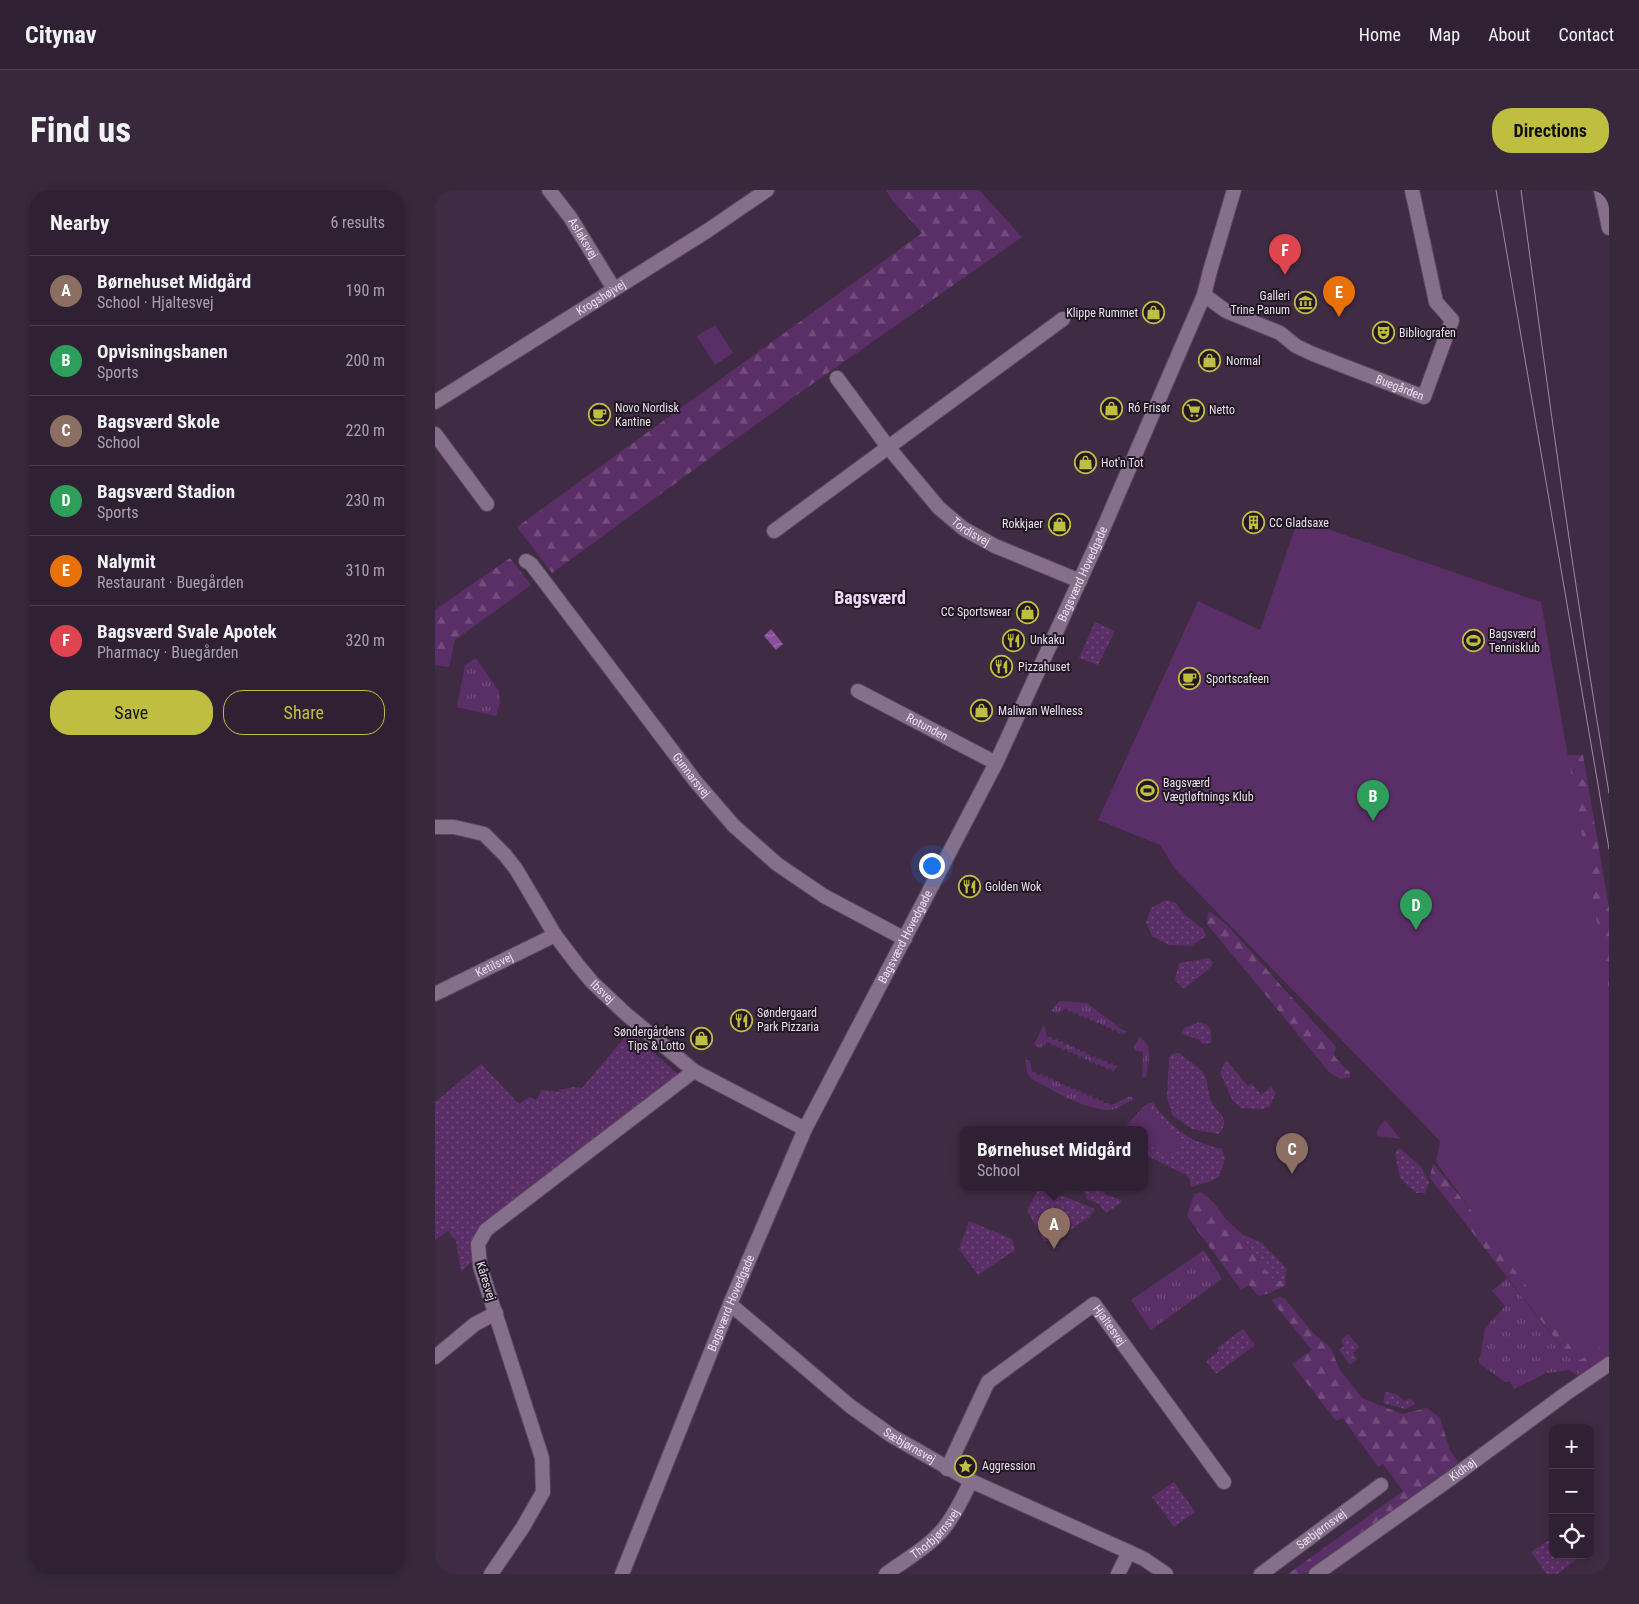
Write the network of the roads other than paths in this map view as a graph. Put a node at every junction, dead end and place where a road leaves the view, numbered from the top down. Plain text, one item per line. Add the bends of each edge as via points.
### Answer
1 (549, 190) edge
2 (767, 190) edge
3 (1234, 190) edge
4 (1412, 190) edge
5 (1601, 190) edge
6 (1609, 228) edge
7 (614, 288) junction
8 (1204, 294) junction
9 (1063, 319) dead end
10 (837, 378) dead end
11 (435, 402) edge
12 (435, 434) edge
13 (888, 447) junction
14 (487, 504) dead end
15 (774, 531) dead end
16 (526, 561) dead end
17 (1081, 581) junction
18 (858, 691) dead end
19 (996, 763) junction
20 (435, 827) edge
21 (555, 935) junction
22 (905, 939) junction
23 (435, 994) edge
24 (694, 1071) junction
25 (805, 1129) junction
26 (730, 1304) junction
27 (496, 1313) junction
28 (435, 1357) edge
29 (1609, 1364) edge
30 (947, 1469) junction
31 (971, 1482) junction
32 (1223, 1482) dead end
33 (1381, 1484) dead end
34 (1129, 1552) junction
35 (491, 1574) edge
36 (622, 1574) edge
37 (886, 1574) edge
38 (1118, 1574) edge
39 (1166, 1574) edge
40 (1261, 1574) edge
41 (1316, 1574) edge

1 - 7 street, Aslaksvej
2 - 7 street, Krogshøjvej
3 - 8 street, Bagsværd Hovedgade
4 - 8 street, Buegården via 1436,302 1452,320 1424,397 1313,354 1280,333 1226,311
5 - 6 street
7 - 11 street, Krogshøjvej
8 - 17 street, Bagsværd Hovedgade
9 - 13 street
10 - 13 street, Tordisvej
12 - 14 street
13 - 15 street
13 - 17 street, Tordisvej via 939,508 963,528 995,546
16 - 22 street, Gunnarsvej via 696,782 734,826 777,864 824,896
17 - 19 street, Bagsværd Hovedgade
18 - 19 street, Rotunden
19 - 22 street, Bagsværd Hovedgade
20 - 21 street, Ibsvej via 454,827 485,834 516,869
21 - 23 street, Ketilsvej
21 - 24 street, Ibsvej via 592,982
22 - 25 street, Bagsværd Hovedgade
24 - 25 street, Ibsvej
24 - 27 street, Kåresvej via 486,1230 478,1244 480,1266
25 - 26 street, Bagsværd Hovedgade
26 - 30 street, Sæbjørnsvej via 849,1406 891,1436
26 - 36 street, Bagsværd Hovedgade
27 - 28 street via 475,1324
27 - 35 street, Kåresvej via 542,1458 543,1492
29 - 41 street, Kidhøj
30 - 31 street, Sæbjørnsvej
30 - 32 street, Hjaltesvej via 988,1382 1094,1304
31 - 34 street, Sæbjørnsvej
31 - 37 street, Thorbjørnsvej via 943,1529
33 - 40 street, Sæbjørnsvej
34 - 38 street
34 - 39 street, Sæbjørnsvej

